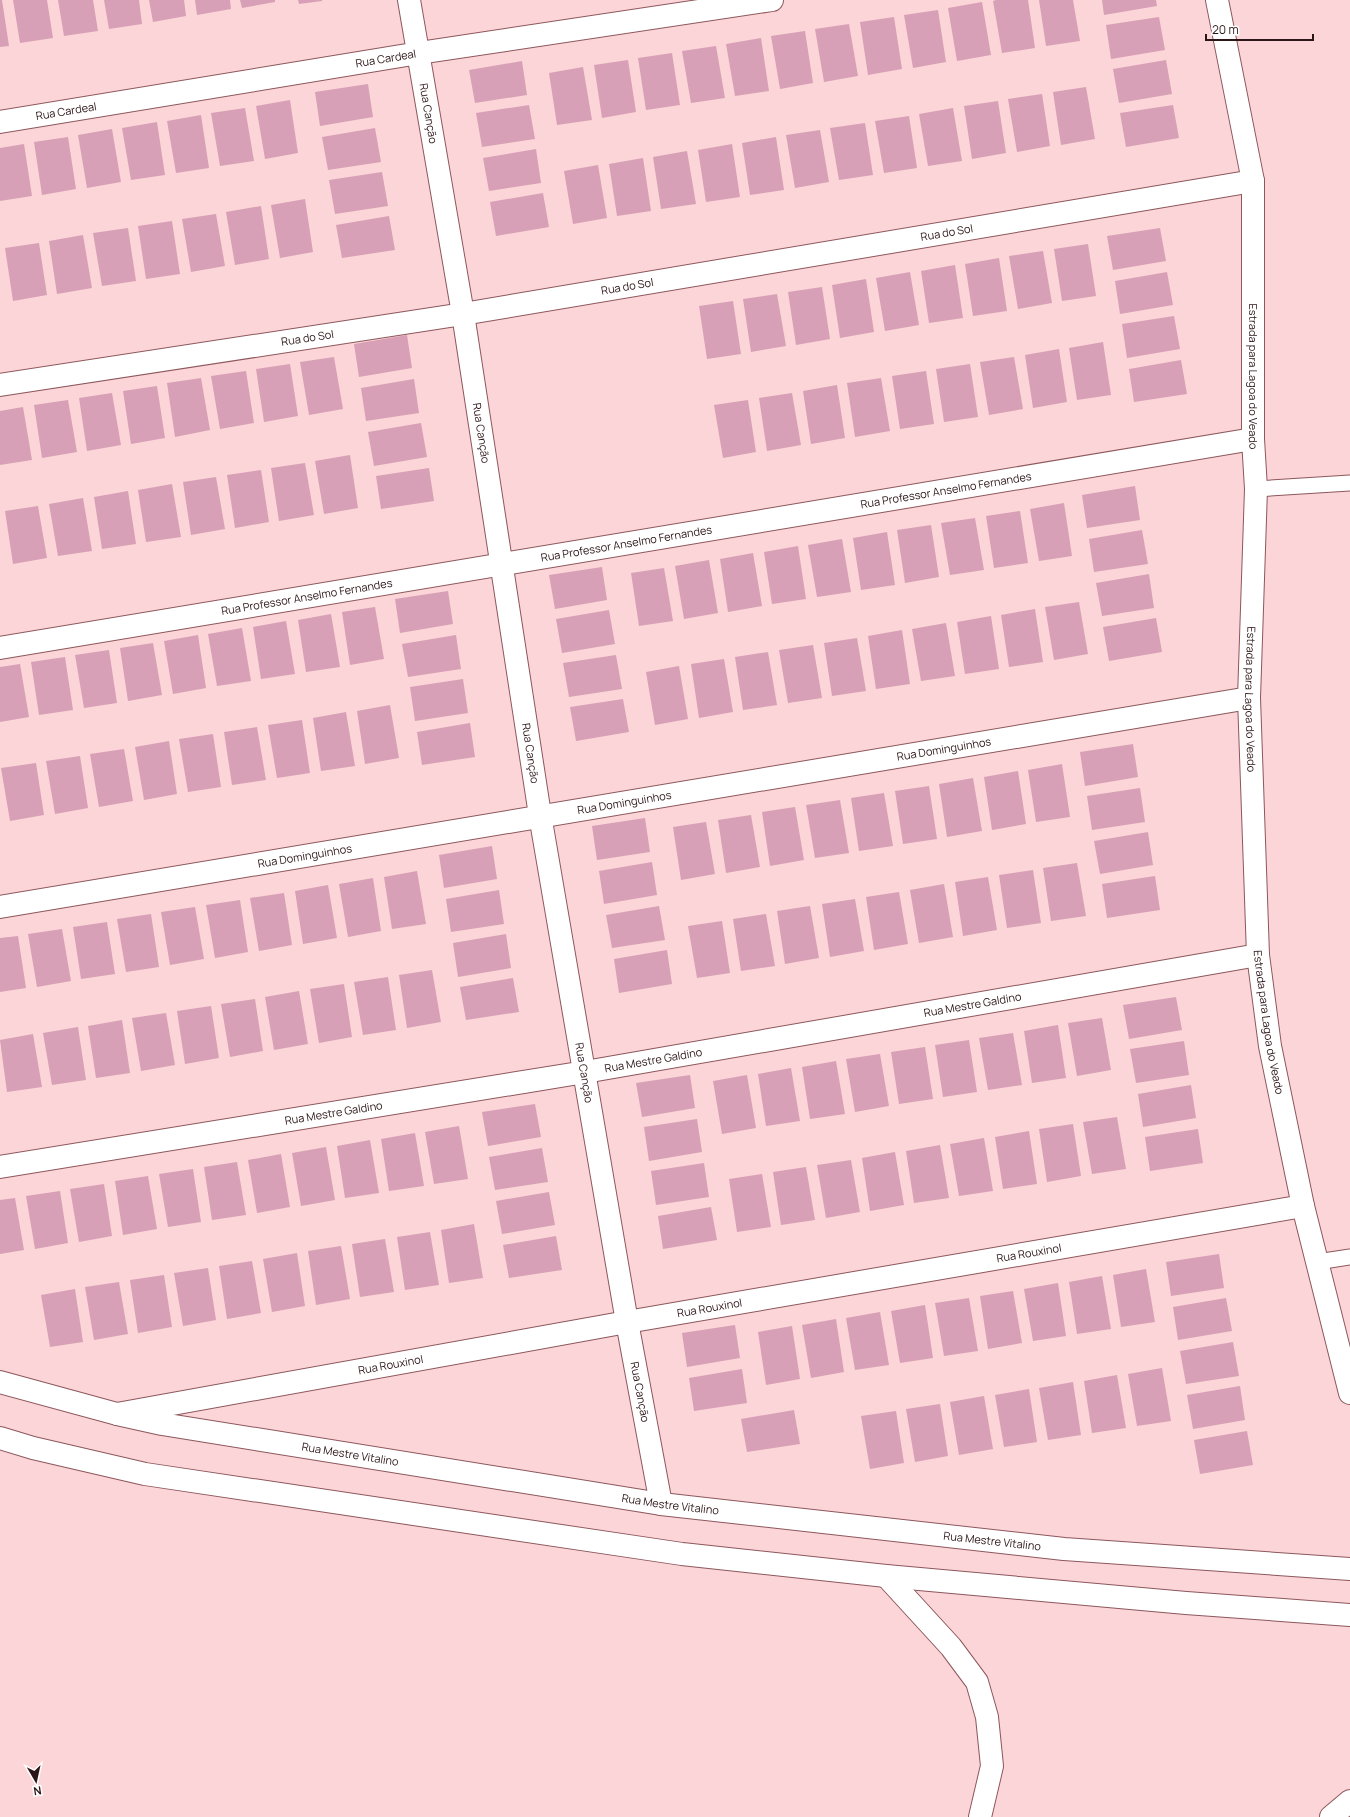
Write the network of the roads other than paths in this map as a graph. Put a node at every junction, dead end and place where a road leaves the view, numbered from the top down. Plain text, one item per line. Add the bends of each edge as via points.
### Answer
1 (410, 0) edge
2 (1217, 0) edge
3 (762, 1) edge
4 (419, 52) junction
5 (0, 122) edge
6 (1253, 181) junction
7 (463, 314) junction
8 (0, 385) edge
9 (1253, 439) junction
10 (1350, 483) edge
11 (1256, 489) junction
12 (502, 566) junction
13 (0, 648) edge
14 (1249, 698) junction
15 (540, 815) junction
16 (0, 907) edge
17 (1258, 955) junction
18 (584, 1072) junction
19 (0, 1167) edge
20 (1303, 1206) junction
21 (1350, 1257) edge
22 (1317, 1262) junction
23 (627, 1322) junction
24 (0, 1382) edge
25 (1350, 1393) edge
26 (117, 1414) junction
27 (0, 1438) edge
28 (661, 1504) junction
29 (1350, 1569) edge
30 (886, 1576) junction
31 (1350, 1615) edge
32 (1350, 1802) edge
33 (980, 1817) edge
34 (1331, 1817) edge

1 - 4 street, Rua Canção
2 - 6 street, Estrada para Lagoa do Veado
3 - 4 street, Rua Cardeal
4 - 5 street, Rua Cardeal
4 - 7 street, Rua Canção
6 - 7 street, Rua do Sol
6 - 9 street, Estrada para Lagoa do Veado
7 - 8 street, Rua do Sol
7 - 12 street, Rua Canção
9 - 11 street, Estrada para Lagoa do Veado
9 - 12 street, Rua Professor Anselmo Fernandes
10 - 11 lane
11 - 14 street, Estrada para Lagoa do Veado
12 - 13 street, Rua Professor Anselmo Fernandes
12 - 15 street, Rua Canção
14 - 15 street, Rua Dominguinhos
14 - 17 street, Estrada para Lagoa do Veado
15 - 16 street, Rua Dominguinhos
15 - 18 street, Rua Canção
17 - 18 street, Rua Mestre Galdino
17 - 20 street, Estrada para Lagoa do Veado via 1270,1046
18 - 19 street, Rua Mestre Galdino
18 - 23 street, Rua Canção
20 - 22 street, Estrada para Lagoa do Veado
20 - 23 street, Rua Rouxinol
21 - 22 lane
22 - 25 street, Estrada para Lagoa do Veado
23 - 26 street, Rua Rouxinol
23 - 28 street, Rua Canção
24 - 26 street, Rua Mestre Vitalino
26 - 28 street, Rua Mestre Vitalino via 162,1424
27 - 30 street via 152,1475 682,1554
28 - 29 street, Rua Mestre Vitalino via 1064,1549
30 - 31 street
30 - 33 street via 950,1647 977,1682 987,1717 992,1766
32 - 34 street

